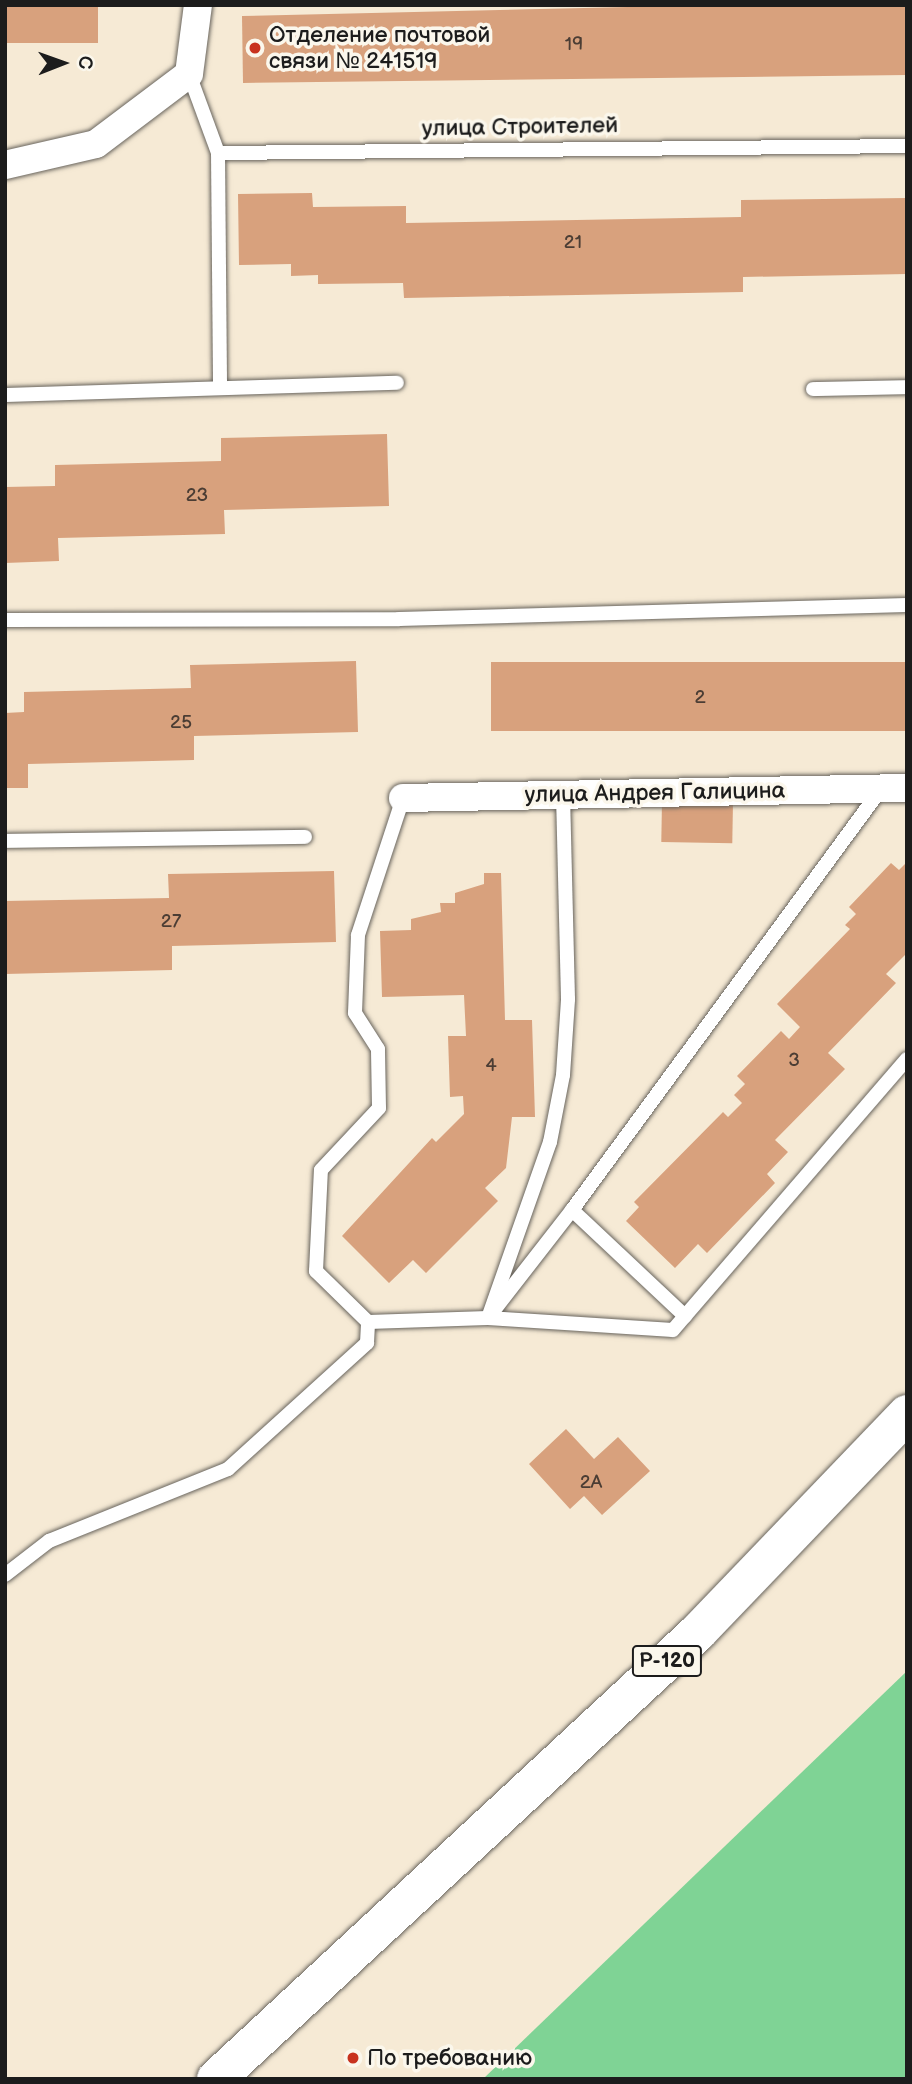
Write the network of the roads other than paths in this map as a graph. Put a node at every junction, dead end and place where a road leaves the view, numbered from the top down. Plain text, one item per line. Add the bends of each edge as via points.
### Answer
1 (198, 5) edge
2 (189, 74) junction
3 (907, 146) edge
4 (218, 153) junction
5 (5, 165) edge
6 (397, 383) dead end
7 (907, 387) edge
8 (220, 388) junction
9 (813, 389) dead end
10 (5, 395) edge
11 (907, 605) edge
12 (5, 620) edge
13 (894, 789) edge
14 (563, 795) junction
15 (404, 797) joint
16 (305, 837) dead end
17 (5, 841) edge
18 (907, 1059) edge
19 (572, 1210) junction
20 (685, 1316) junction
21 (488, 1318) junction
22 (368, 1322) junction
23 (907, 1414) edge
24 (5, 1575) edge
25 (216, 2079) edge

1 - 2 street
2 - 4 lane
2 - 5 street via 96,144
3 - 4 lane, улица Строителей
4 - 8 lane
6 - 8 lane
7 - 9 lane
8 - 10 lane
11 - 12 lane via 399,620
13 - 14 street, улица Андрея Галицина
13 - 19 lane
14 - 15 street, улица Андрея Галицина
14 - 21 lane via 568,999 563,1075 550,1142
15 - 22 lane via 358,935 355,1013 378,1049 379,1108 321,1170 316,1271
16 - 17 lane
18 - 20 lane
19 - 20 lane
19 - 21 lane
20 - 21 lane via 668,1331
21 - 22 lane
22 - 24 lane via 366,1343 228,1469 49,1541
23 - 25 main road, Р-120 via 698,1632

